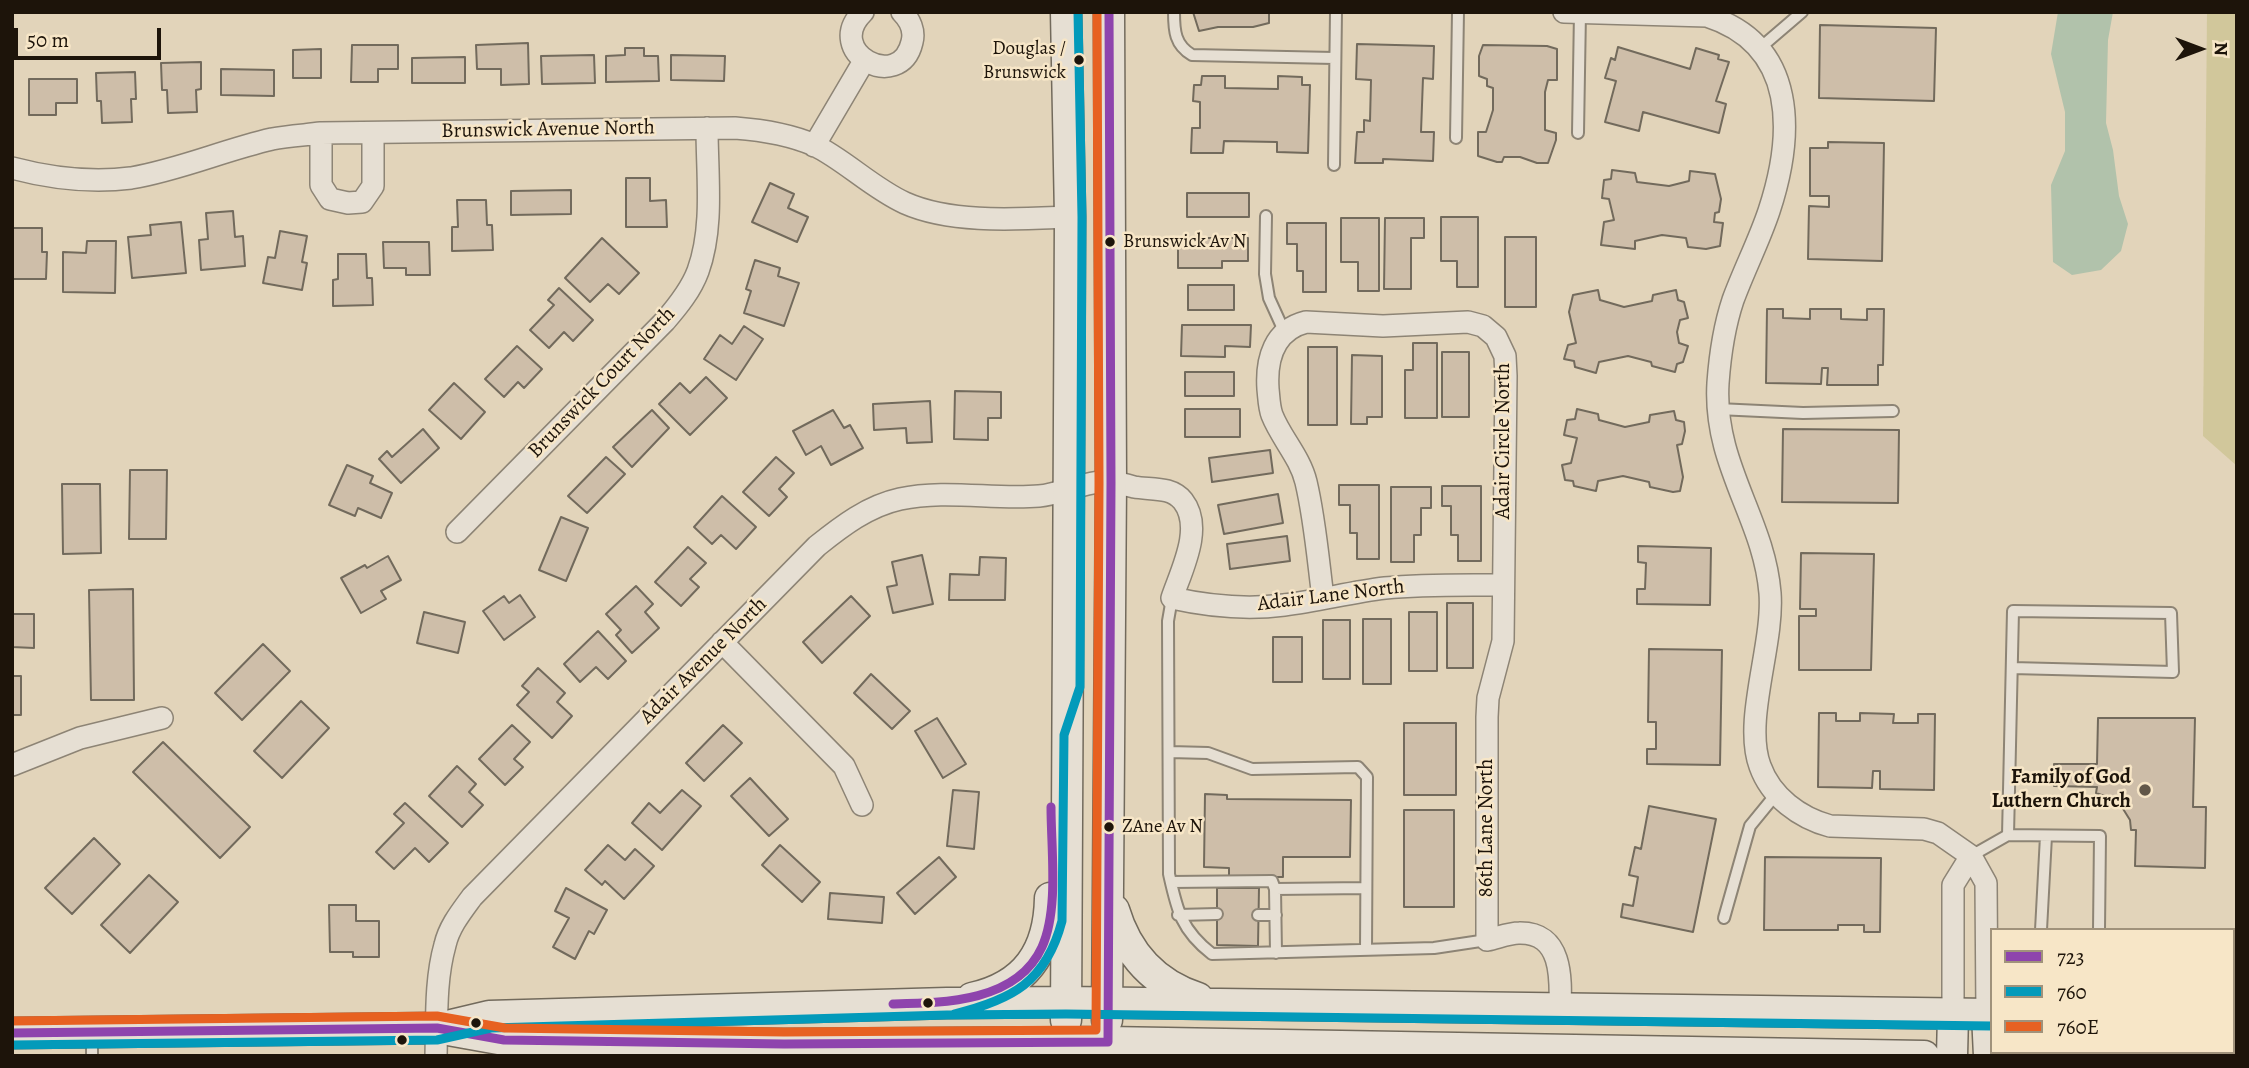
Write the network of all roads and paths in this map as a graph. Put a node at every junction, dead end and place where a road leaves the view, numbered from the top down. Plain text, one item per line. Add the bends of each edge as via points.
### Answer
1 (863, 12) edge
2 (902, 12) edge
3 (1066, 12) edge
4 (1109, 12) edge
5 (1174, 12) edge
6 (1336, 12) edge
7 (1458, 12) edge
8 (1564, 12) edge
9 (1580, 12) edge
10 (1802, 12) edge
11 (1760, 48) junction
12 (1334, 58) junction
13 (864, 61) junction
14 (707, 128) junction
15 (373, 133) junction
16 (1578, 133) dead end
17 (320, 134) junction
18 (1456, 138) dead end
19 (814, 146) junction
20 (1334, 165) dead end
21 (12, 169) edge
22 (1266, 216) dead end
23 (1070, 217) junction
24 (1284, 331) junction
25 (1718, 409) junction
26 (1893, 411) dead end
27 (1111, 482) junction
28 (1069, 489) junction
29 (457, 532) dead end
30 (1503, 585) junction
31 (1172, 598) junction
32 (1323, 598) junction
33 (722, 642) junction
34 (2012, 668) junction
35 (1068, 687) junction
36 (162, 718) dead end
37 (1170, 752) junction
38 (12, 765) edge
39 (1777, 793) junction
40 (862, 805) dead end
41 (2008, 835) junction
42 (2046, 835) junction
43 (1971, 856) junction
44 (1171, 882) junction
45 (1108, 888) junction
46 (1366, 888) junction
47 (1276, 889) junction
48 (1178, 915) junction
49 (1217, 915) dead end
50 (1258, 915) dead end
51 (1276, 915) junction
52 (1724, 918) dead end
53 (2041, 928) edge
54 (2099, 928) edge
55 (1487, 940) junction
56 (1366, 950) junction
57 (1276, 953) junction
58 (1066, 1002) junction
59 (1107, 1002) junction
60 (947, 1003) junction
61 (1254, 1004) junction
62 (1559, 1009) junction
63 (1989, 1014) edge
64 (1953, 1015) junction
65 (12, 1032) edge
66 (436, 1042) edge
67 (950, 1043) junction
68 (92, 1044) edge
69 (888, 1049) edge
70 (1066, 1049) edge
71 (1108, 1049) edge
72 (1185, 1050) edge
73 (1559, 1053) edge
74 (987, 1056) edge
75 (1924, 1056) edge
76 (1952, 1056) edge
77 (1989, 1056) edge

1 - 13 street via 854,22 852,43
2 - 13 street via 914,36 908,54 892,65
3 - 23 main road
4 - 27 main road
5 - 12 lane via 1177,41 1192,55
6 - 12 lane
7 - 18 lane
8 - 9 street
9 - 11 street via 1707,16 1728,23
9 - 16 lane
10 - 11 lane
11 - 25 street via 1770,61 1783,98 1783,150 1768,212 1725,328
12 - 20 lane
13 - 19 street
14 - 15 street, Brunswick Avenue North
14 - 19 street, Brunswick Avenue North via 762,130
14 - 29 street, Brunswick Court North via 705,244 684,298
15 - 17 street, Brunswick Avenue North
15 - 17 street via 373,186 362,202 348,203 330,199 321,185
17 - 21 street, Brunswick Avenue North via 274,139 129,178 84,180
19 - 23 street, Brunswick Avenue North via 906,204 976,218
22 - 24 lane via 1265,274 1269,298
23 - 28 main road
24 - 30 street, Adair Circle North via 1306,322 1383,326 1468,322 1496,337 1505,356 1506,376
24 - 32 street via 1270,357 1269,403 1305,477
25 - 26 lane
25 - 39 street via 1726,457 1768,571 1769,626 1755,728 1761,768
27 - 28 street, Adair Avenue North
27 - 31 street via 1171,492 1189,511 1189,548
27 - 45 main road
28 - 33 street, Adair Avenue North via 1041,496 900,499 871,509 817,546
28 - 35 main road
30 - 32 street, Adair Lane North via 1429,584
30 - 55 street, 86th Lane North via 1503,641 1487,717
31 - 32 street, Adair Lane North via 1240,607
31 - 37 lane via 1168,621
33 - 40 street via 844,766
33 - 66 street, Adair Avenue North via 472,897 455,920 444,945
34 - 34 lane via 2013,611 2171,612 2173,672
34 - 41 lane
35 - 58 main road
35 - 60 main road via 1052,733 1045,941 1018,977 978,996
36 - 38 street via 80,738
37 - 44 lane
37 - 46 lane via 1208,753 1252,769 1358,768 1367,777
39 - 43 street via 1816,822 1924,829 1938,833
39 - 52 lane via 1750,827
41 - 42 lane
41 - 43 lane
42 - 53 lane
42 - 54 lane via 2100,836
43 - 63 street via 1986,883
43 - 64 street via 1953,886
44 - 47 lane via 1272,881
44 - 48 lane
45 - 59 main road
45 - 61 main road via 1120,930 1155,977 1205,1001
46 - 47 lane
46 - 56 lane
47 - 51 lane
48 - 49 lane
48 - 57 lane via 1198,944 1212,954
50 - 51 lane
51 - 57 lane
55 - 56 lane via 1434,948
55 - 62 street via 1527,933 1546,943 1559,965
56 - 57 lane
58 - 59 main road
58 - 60 main road
58 - 70 main road
59 - 61 main road
59 - 71 main road
60 - 66 main road via 489,1016
61 - 62 main road
62 - 64 main road
63 - 64 main road
63 - 77 main road
64 - 76 main road
65 - 68 main road
66 - 68 main road
66 - 69 main road
67 - 69 main road
67 - 70 main road
67 - 74 main road
70 - 71 main road
71 - 72 main road
72 - 73 main road
73 - 75 main road

